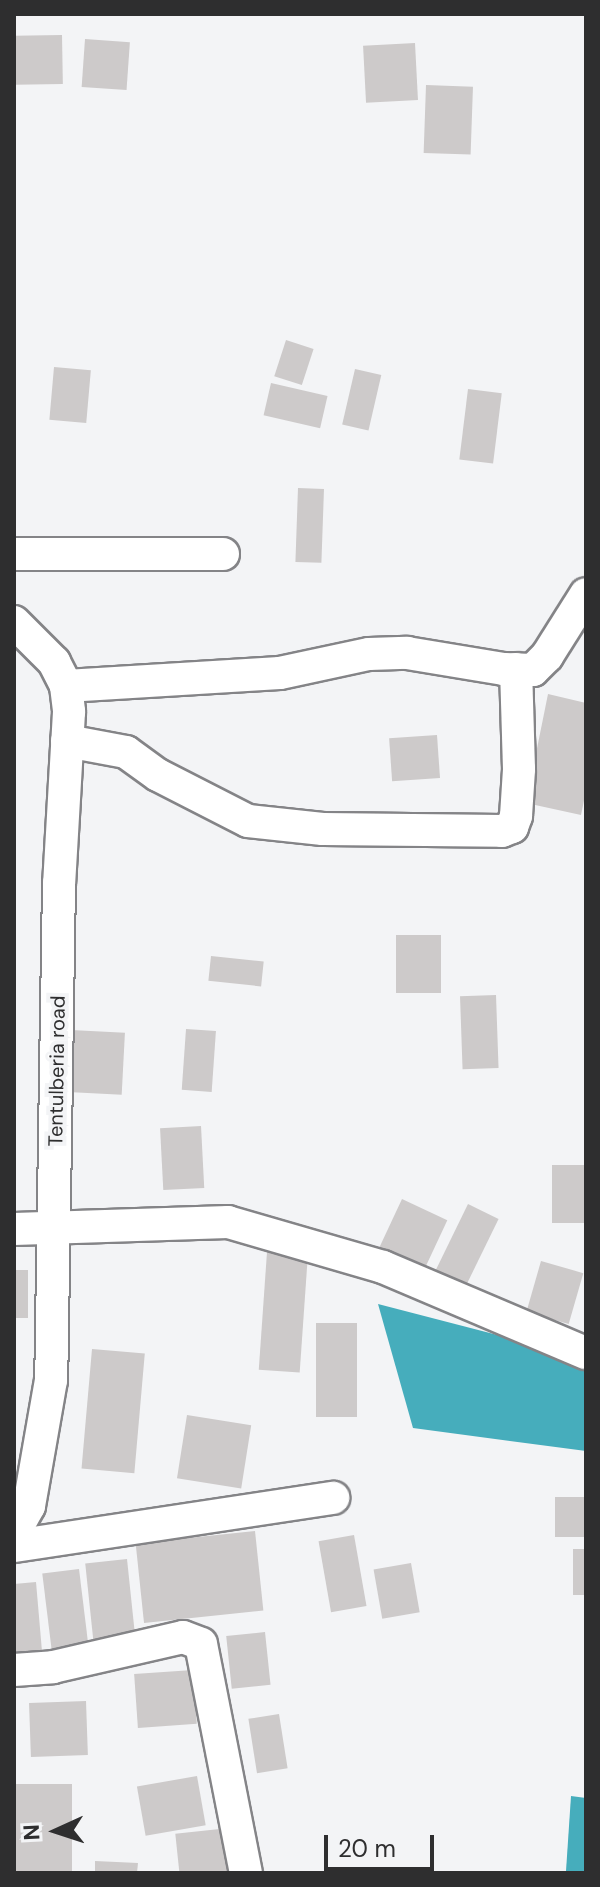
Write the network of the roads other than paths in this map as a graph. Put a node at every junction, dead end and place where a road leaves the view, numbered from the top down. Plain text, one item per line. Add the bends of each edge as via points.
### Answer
1 (14, 554) edge
2 (223, 554) dead end
3 (586, 594) edge
4 (14, 622) edge
5 (516, 669) junction
6 (66, 686) junction
7 (67, 741) junction
8 (56, 1228) junction
9 (14, 1229) edge
10 (586, 1353) edge
11 (333, 1498) dead end
12 (14, 1533) edge
13 (14, 1546) edge
14 (14, 1670) edge
15 (246, 1873) edge

1 - 2 street
3 - 5 street via 547,656 533,670
4 - 6 street via 54,662
5 - 6 street via 407,653 369,654 280,673
5 - 7 street via 516,816 512,827 502,831 323,829 248,821 158,775 126,752
6 - 7 street, Tentulberia road
7 - 8 street, Tentulberia road via 59,883
8 - 9 street
8 - 10 street via 190,1221 269,1231 383,1267
8 - 12 street, Tentulberia road via 51,1380 29,1506
11 - 13 street
14 - 15 street via 53,1667 183,1637 201,1644

